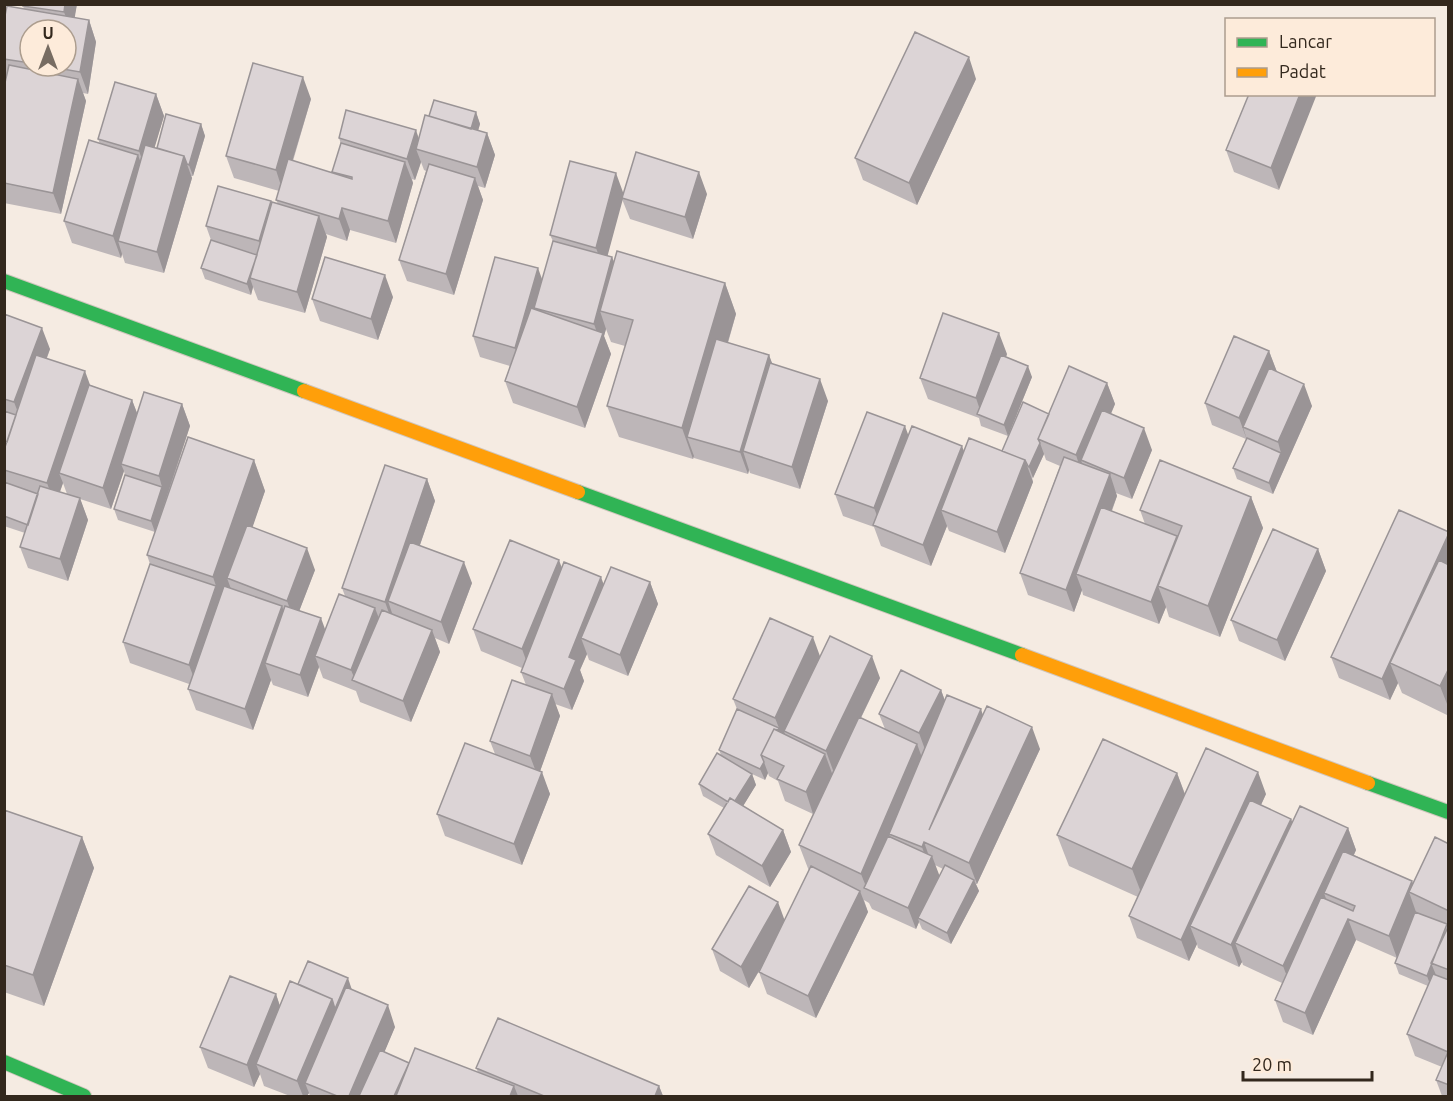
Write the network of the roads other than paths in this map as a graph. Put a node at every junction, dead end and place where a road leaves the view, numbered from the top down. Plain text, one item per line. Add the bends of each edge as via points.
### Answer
1 (4, 281) edge
2 (1449, 812) edge
3 (4, 1062) edge
4 (84, 1096) edge

1 - 2 street
3 - 4 street

